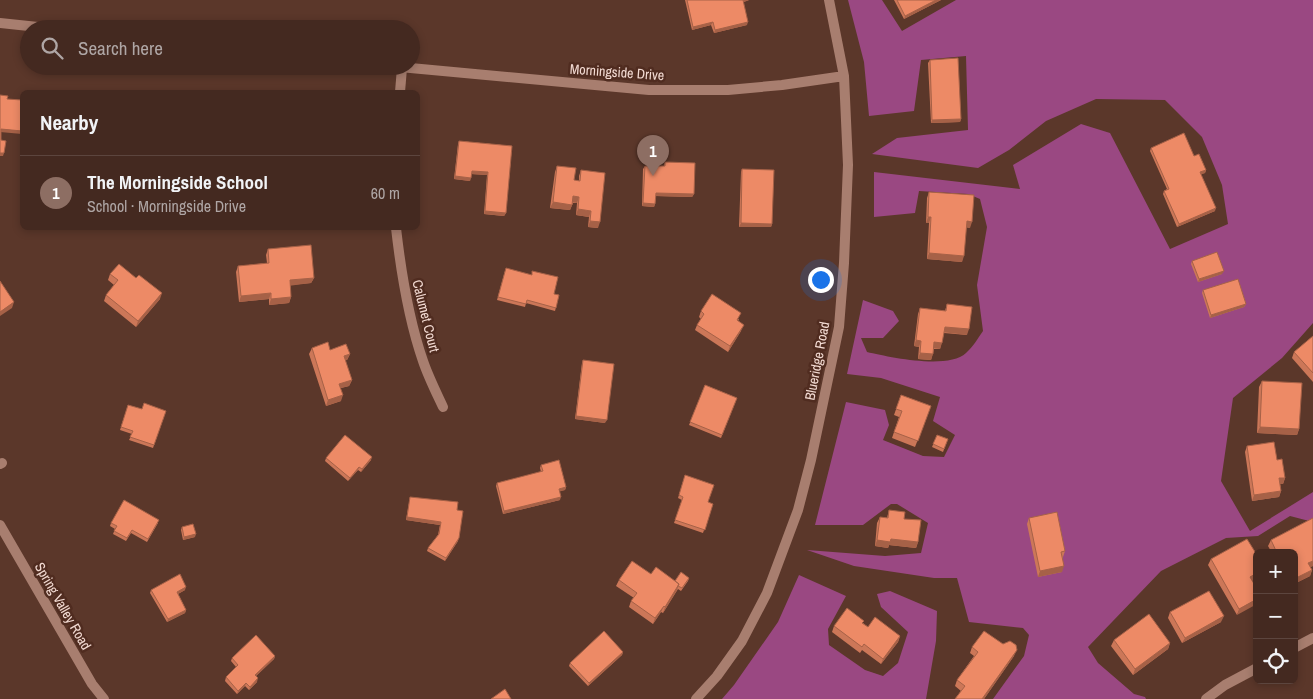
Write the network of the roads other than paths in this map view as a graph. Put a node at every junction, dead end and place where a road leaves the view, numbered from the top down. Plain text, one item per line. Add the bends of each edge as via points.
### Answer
1 (829, 0) edge
2 (0, 23) edge
3 (20, 25) edge
4 (420, 70) edge
5 (401, 75) edge
6 (844, 76) junction
7 (400, 90) edge
8 (396, 230) edge
9 (443, 407) dead end
10 (0, 524) edge
11 (1313, 638) edge
12 (1298, 646) edge
13 (1253, 670) edge
14 (104, 699) edge
15 (696, 699) edge
16 (1206, 699) edge

1 - 6 street, Blueridge Road
2 - 3 street
4 - 6 street, Morningside Drive via 649,90 728,90
5 - 7 street
6 - 15 street, Blueridge Road via 848,180 839,327 811,460 798,510 767,594 742,642
8 - 9 street, Calumet Court via 410,312 423,361
10 - 14 street, Spring Valley Road via 92,684
11 - 12 street
13 - 16 street

